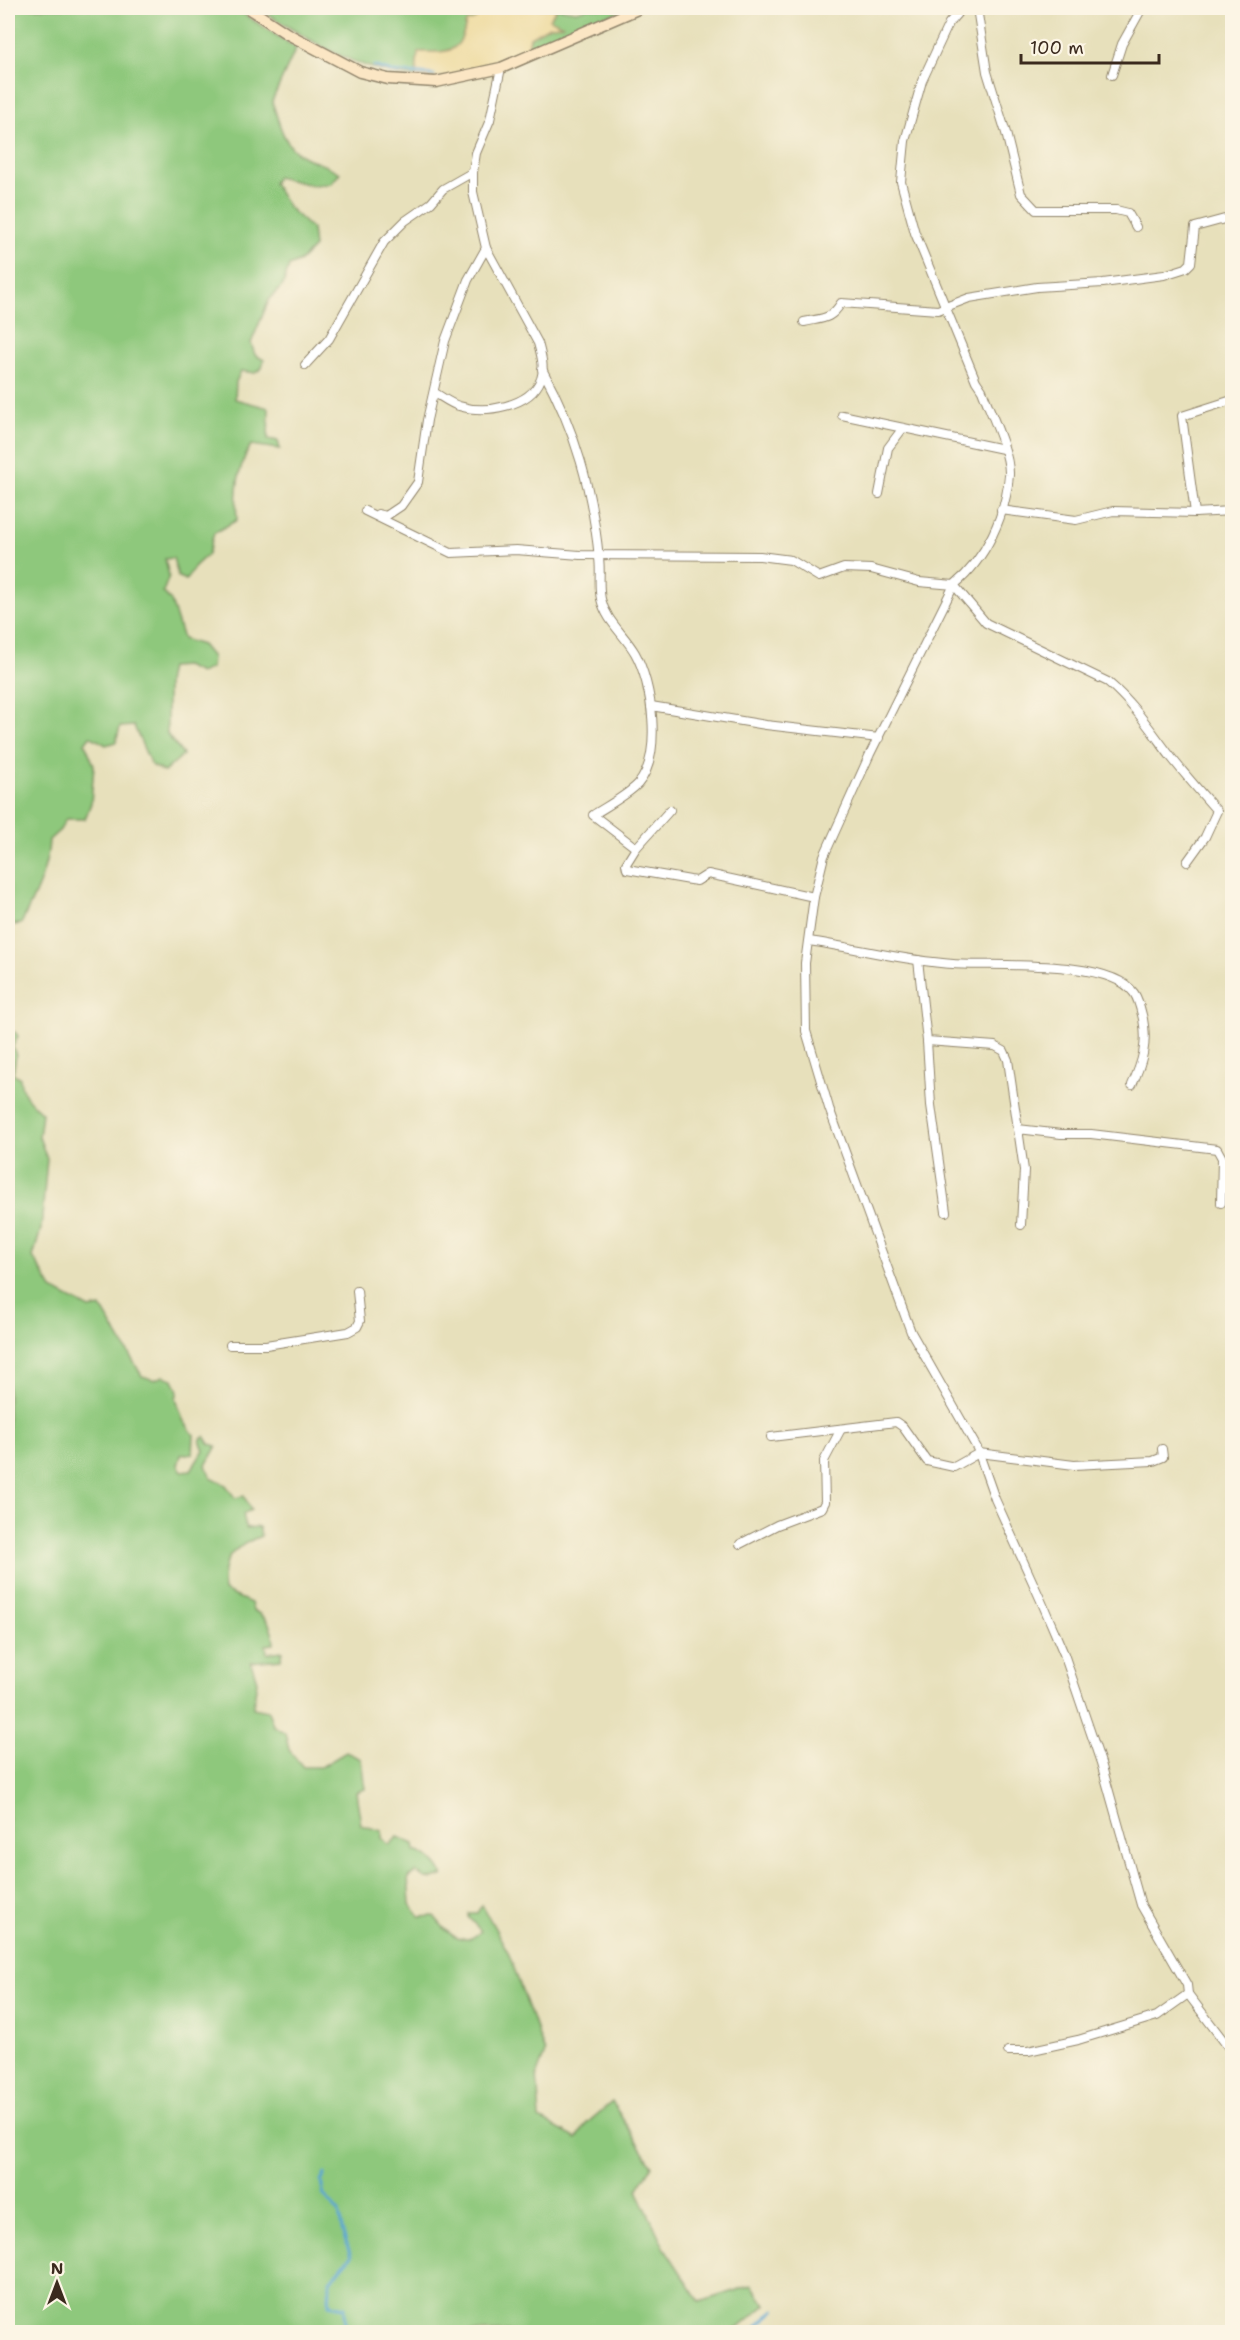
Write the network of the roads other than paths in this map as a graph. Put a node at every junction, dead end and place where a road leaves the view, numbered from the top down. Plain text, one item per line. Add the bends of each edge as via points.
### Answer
1 (248, 8) edge
2 (640, 8) edge
3 (962, 8) edge
4 (977, 8) edge
5 (1142, 8) edge
6 (501, 68) junction
7 (1112, 75) dead end
8 (473, 172) junction
9 (1233, 217) edge
10 (1136, 227) dead end
11 (486, 248) junction
12 (946, 305) junction
13 (804, 322) dead end
14 (304, 365) dead end
15 (542, 369) junction
16 (435, 393) junction
17 (1233, 400) edge
18 (842, 415) dead end
19 (903, 428) junction
20 (1003, 449) junction
21 (879, 494) dead end
22 (1000, 510) junction
23 (1233, 511) edge
24 (1195, 513) junction
25 (599, 555) junction
26 (954, 585) junction
27 (651, 706) junction
28 (879, 738) junction
29 (670, 810) dead end
30 (636, 848) junction
31 (1187, 862) dead end
32 (814, 897) junction
33 (809, 941) junction
34 (918, 960) junction
35 (927, 1041) junction
36 (1132, 1085) dead end
37 (1018, 1130) junction
38 (1221, 1203) dead end
39 (946, 1212) dead end
40 (1021, 1225) dead end
41 (357, 1291) dead end
42 (230, 1345) dead end
43 (841, 1429) junction
44 (771, 1437) dead end
45 (1162, 1449) dead end
46 (979, 1453) junction
47 (740, 1544) dead end
48 (1188, 1994) junction
49 (1008, 2051) dead end
50 (1233, 2052) edge

1 - 6 main road via 360,72 388,79 436,82
2 - 6 main road
3 - 12 street via 949,23 922,81 902,159 901,182 915,233
4 - 10 street via 989,80 1021,194 1027,203 1036,210 1116,210 1128,213
5 - 7 street via 1122,44
6 - 8 street
8 - 11 street via 473,192
8 - 14 street via 443,189 384,242 329,339
9 - 12 street via 1195,228 1191,263 1176,272 1103,283 1036,287
11 - 15 street via 538,343
11 - 16 street via 452,319
12 - 13 street via 938,310 841,303 825,320
12 - 20 street
15 - 16 street via 530,394 513,404 459,406
15 - 25 street via 577,442
16 - 25 street via 418,482 411,494 386,516 365,511 451,553 516,550
17 - 24 street via 1183,415
18 - 19 street
19 - 20 street
19 - 21 street via 888,448
20 - 22 street via 1009,474
22 - 24 street via 1076,520 1113,511
22 - 26 street via 1001,517 985,547 969,573
23 - 24 street
25 - 26 street via 760,556 791,560 819,577 844,568 871,569 919,582
25 - 27 street via 602,603 611,623 634,652
26 - 28 street
26 - 31 street via 986,623 1108,682 1150,726 1217,811
27 - 28 street
27 - 30 street via 649,756 644,772 637,784 593,815
28 - 32 street via 824,856
29 - 30 street
30 - 32 street via 626,864 633,871 697,881 708,874
32 - 33 street
33 - 34 street
33 - 46 street via 804,987 806,1031 829,1108 911,1332
34 - 35 street
34 - 36 street via 1077,969 1118,980 1134,993 1145,1029 1142,1062
35 - 37 street via 1004,1050
35 - 39 street via 931,1105
37 - 38 street via 1217,1149 1222,1158
37 - 40 street via 1024,1170
41 - 42 street via 360,1321 357,1328 348,1332 266,1345
43 - 44 street
43 - 46 street via 896,1422 927,1461 954,1467
43 - 47 street via 824,1461 822,1508
45 - 46 street via 1163,1457 1153,1461 1074,1465
46 - 48 street via 995,1499 1064,1654 1114,1804 1141,1905 1187,1985
48 - 49 street via 1148,2019 1086,2038 1028,2051
48 - 50 street

